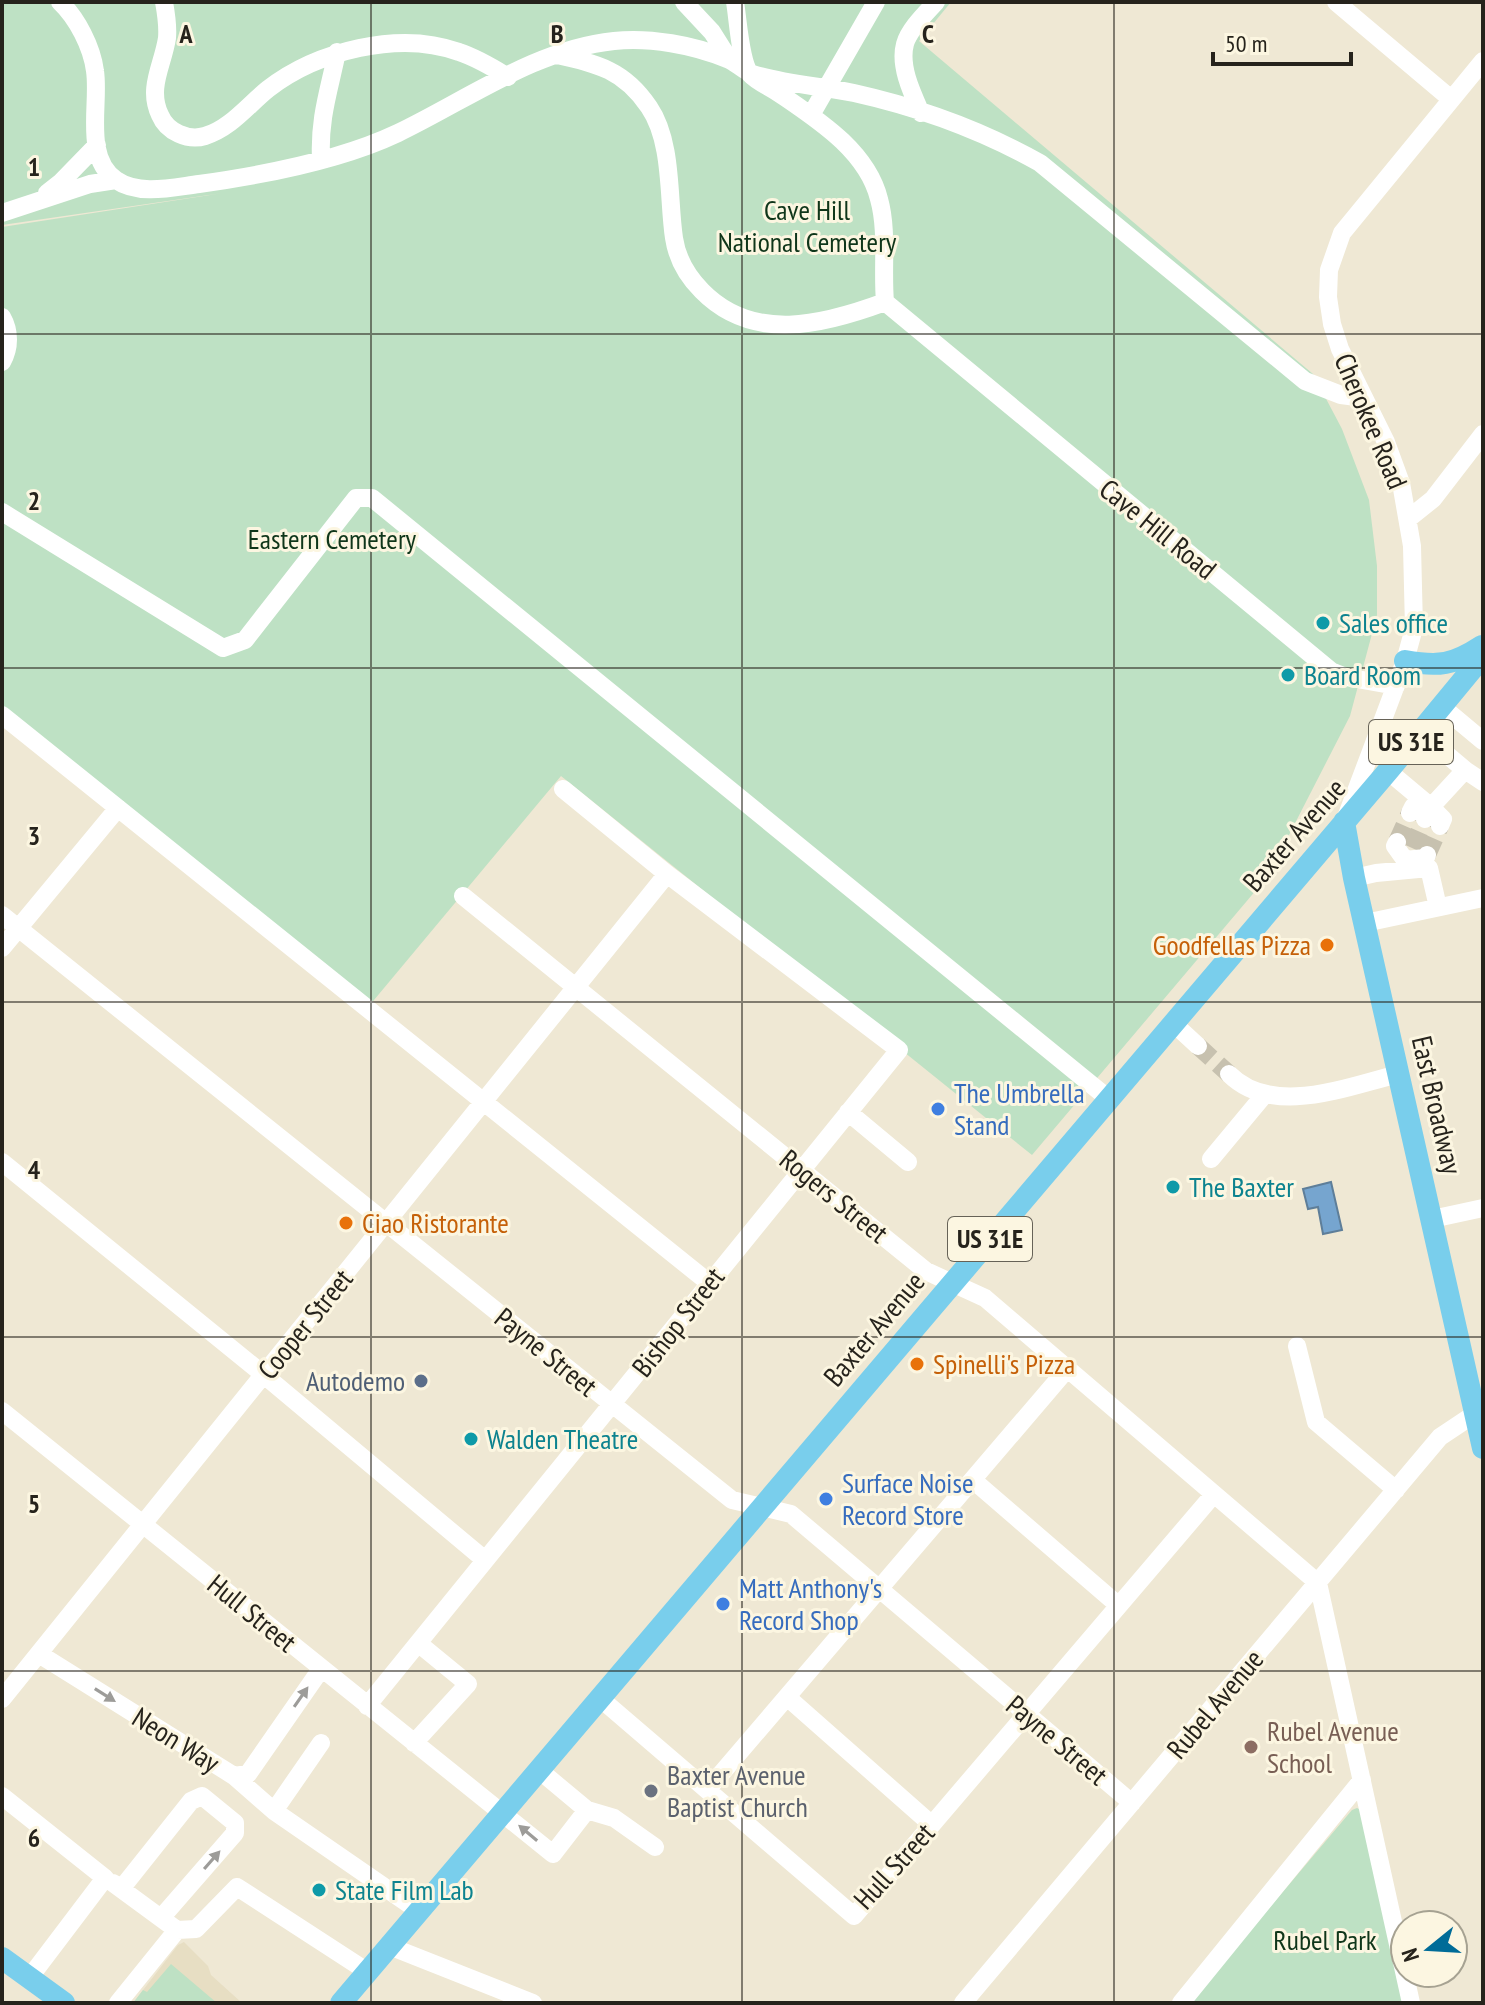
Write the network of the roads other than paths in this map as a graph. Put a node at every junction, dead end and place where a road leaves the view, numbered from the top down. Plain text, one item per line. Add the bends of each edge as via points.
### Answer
1 (60, 2) edge
2 (164, 2) edge
3 (684, 2) edge
4 (735, 2) edge
5 (876, 2) edge
6 (936, 2) edge
7 (1336, 2) edge
8 (337, 52) junction
9 (557, 55) junction
10 (729, 59) junction
11 (1483, 61) edge
12 (750, 73) junction
13 (508, 77) junction
14 (826, 88) junction
15 (1451, 99) junction
16 (921, 113) junction
17 (811, 115) junction
18 (97, 145) junction
19 (321, 159) junction
20 (116, 180) junction
21 (29, 206) junction
22 (2, 213) edge
23 (885, 302) junction
24 (2, 317) edge
25 (2, 362) edge
26 (1364, 398) junction
27 (1483, 434) edge
28 (2, 512) edge
29 (1408, 519) junction
30 (1483, 646) edge
31 (1483, 656) edge
32 (1405, 661) junction
33 (1396, 686) junction
34 (1441, 706) junction
35 (2, 715) edge
36 (1420, 732) junction
37 (1483, 741) edge
38 (1465, 770) junction
39 (1388, 771) junction
40 (1483, 782) edge
41 (563, 789) dead end
42 (113, 815) junction
43 (1344, 822) junction
44 (667, 874) junction
45 (1354, 878) junction
46 (463, 896) dead end
47 (1483, 898) edge
48 (1438, 907) junction
49 (2, 915) edge
50 (1365, 923) junction
51 (17, 928) junction
52 (2, 948) edge
53 (576, 988) junction
54 (1173, 1023) junction
55 (1198, 1046) tunnel mouth
56 (1229, 1074) tunnel mouth
57 (1399, 1074) junction
58 (1265, 1094) junction
59 (1109, 1099) junction
60 (483, 1100) junction
61 (848, 1112) junction
62 (1211, 1159) dead end
63 (2, 1162) edge
64 (908, 1162) dead end
65 (802, 1170) junction
66 (1483, 1208) edge
67 (1432, 1219) junction
68 (386, 1223) junction
69 (708, 1282) junction
70 (953, 1283) junction
71 (1297, 1346) dead end
72 (1068, 1368) junction
73 (264, 1375) junction
74 (612, 1406) junction
75 (2, 1411) edge
76 (1476, 1413) junction
77 (1483, 1448) edge
78 (973, 1480) junction
79 (1396, 1490) junction
80 (1214, 1494) junction
81 (762, 1507) junction
82 (143, 1525) junction
83 (485, 1560) junction
84 (1318, 1583) junction
85 (880, 1589) junction
86 (1118, 1605) junction
87 (418, 1643) junction
88 (39, 1654) junction
89 (321, 1669) junction
90 (6, 1686) edge
91 (787, 1697) junction
92 (601, 1699) junction
93 (367, 1706) junction
94 (1026, 1713) junction
95 (321, 1743) dead end
96 (414, 1743) junction
97 (539, 1770) junction
98 (234, 1776) junction
99 (1362, 1780) junction
100 (708, 1789) junction
101 (2, 1796) edge
102 (1132, 1803) junction
103 (587, 1810) junction
104 (274, 1811) junction
105 (503, 1812) junction
106 (931, 1824) junction
107 (655, 1847) dead end
108 (113, 1883) junction
109 (419, 1911) junction
110 (161, 1918) junction
111 (177, 1930) junction
112 (389, 1946) junction
113 (2, 1958) edge
114 (368, 1972) junction
115 (30, 1977) junction
116 (524, 2002) edge
117 (966, 2002) edge
118 (64, 2003) edge
119 (118, 2003) edge
120 (341, 2003) edge
121 (1181, 2003) edge
122 (1411, 2003) edge

1 - 18 street via 86,41 95,70
2 - 8 street via 167,37 153,98 161,119 179,136 203,137 228,125 270,88
3 - 10 street
4 - 12 street
5 - 14 street
6 - 16 street via 905,44 906,80
7 - 15 street
8 - 13 street via 412,44 456,50
8 - 19 street via 322,108
9 - 10 street via 619,40
9 - 13 street
9 - 23 street via 599,64 625,80 651,108 669,171 680,259 694,284 716,306 748,322 784,325 826,321
10 - 12 street
11 - 15 street, Cherokee Road
12 - 14 street
12 - 17 street
13 - 19 street via 396,134
14 - 16 street
14 - 17 street
15 - 26 street, Cherokee Road via 1342,233 1333,253 1329,308 1340,349
16 - 26 street via 1040,163 1305,381
17 - 23 street via 866,169 879,198
18 - 20 street
18 - 21 street
19 - 20 street via 155,190
20 - 21 street
21 - 22 street
23 - 33 street, Cave Hill Road via 1331,671
24 - 25 street via 8,327 8,352
26 - 29 street, Cherokee Road via 1401,483
27 - 29 street via 1433,499
28 - 59 street via 223,648 245,640 356,498 372,498
29 - 32 street, Cherokee Road via 1414,628
30 - 32 main road via 1461,660 1434,666
31 - 34 main road, Baxter Avenue / US 31E
32 - 33 street, Cherokee Road
33 - 43 street, Cherokee Road
34 - 36 main road, Baxter Avenue / US 31E
34 - 37 street
35 - 42 street
36 - 38 street
36 - 39 main road, Baxter Avenue / US 31E
38 - 39 street via 1427,816
38 - 40 street
39 - 43 main road, Baxter Avenue / US 31E
41 - 44 street
42 - 51 street
42 - 60 street
43 - 45 main road, East Broadway
43 - 54 main road, Baxter Avenue / US 31E
44 - 53 street, Cooper Street
44 - 61 street, Bishop Street via 899,1050
45 - 48 street via 1409,855 1429,868
45 - 50 main road, East Broadway
46 - 53 street, Rogers Street
47 - 48 street
48 - 50 street
49 - 51 street, Payne Street
50 - 57 main road, East Broadway
51 - 52 street
51 - 68 street, Payne Street
53 - 60 street, Cooper Street
53 - 65 street, Rogers Street
54 - 55 street
54 - 59 main road, Baxter Avenue / US 31E
56 - 58 street
57 - 58 street via 1308,1095
57 - 67 main road, East Broadway
58 - 62 street
59 - 70 main road, Baxter Avenue / US 31E
60 - 68 street, Cooper Street
60 - 69 street
61 - 64 street
61 - 65 street, Bishop Street
63 - 73 street
65 - 69 street, Bishop Street
65 - 70 street, Rogers Street via 926,1271
66 - 67 street
67 - 76 main road, East Broadway
68 - 73 street, Cooper Street
68 - 74 street, Payne Street
69 - 74 street, Bishop Street
70 - 72 street, Rogers Street via 985,1298
70 - 81 main road, Baxter Avenue / US 31E
71 - 79 street via 1316,1422
72 - 78 street
72 - 80 street, Rogers Street
73 - 82 street, Cooper Street
73 - 83 street
74 - 81 street, Payne Street via 732,1500
74 - 83 street, Bishop Street
75 - 82 street, Hull Street
76 - 77 main road, East Broadway
76 - 79 street, Rubel Avenue via 1440,1437
78 - 85 street
78 - 86 street
79 - 84 street, Rubel Avenue
80 - 84 street, Rogers Street
80 - 86 street, Hull Street
81 - 85 street, Payne Street via 791,1514
81 - 92 main road, Baxter Avenue / US 31E
82 - 88 street, Cooper Street
82 - 89 street, Hull Street
83 - 87 street, Bishop Street
84 - 99 street
84 - 102 street, Rubel Avenue
85 - 91 street
85 - 94 street, Payne Street
86 - 94 street, Hull Street
87 - 93 street, Bishop Street
87 - 96 street via 468,1684
88 - 90 street, Cooper Street
88 -> 98 street, Neon Way
89 - 93 street, Hull Street
98 -> 89 street, Neon Way via 248,1774
91 - 100 street
91 - 106 street
92 - 97 main road, Baxter Avenue / US 31E
92 - 100 street, Hull Street
93 - 96 street, Hull Street
94 - 102 street, Payne Street
94 - 106 street, Hull Street
95 - 104 street
96 - 105 street, Hull Street
97 - 103 street
97 - 105 main road, Baxter Avenue / US 31E
98 - 104 street
99 - 121 street
99 - 122 street
100 - 106 street, Hull Street via 854,1916
101 - 108 street
102 - 117 street, Rubel Avenue
103 -> 105 street, Hull Street via 553,1854
103 - 107 street via 614,1818
104 - 109 street
105 - 109 main road, Baxter Avenue / US 31E
108 - 110 street
110 -> 108 street via 235,1833 235,1823 202,1796 191,1801
108 - 115 street
109 - 112 main road, Baxter Avenue / US 31E
110 - 111 street
111 - 114 street via 196,1929 237,1887
111 - 119 street
112 - 114 main road, Baxter Avenue / US 31E
112 - 116 street
113 - 115 main road
114 - 120 main road, Baxter Avenue / US 31E
115 - 118 main road

